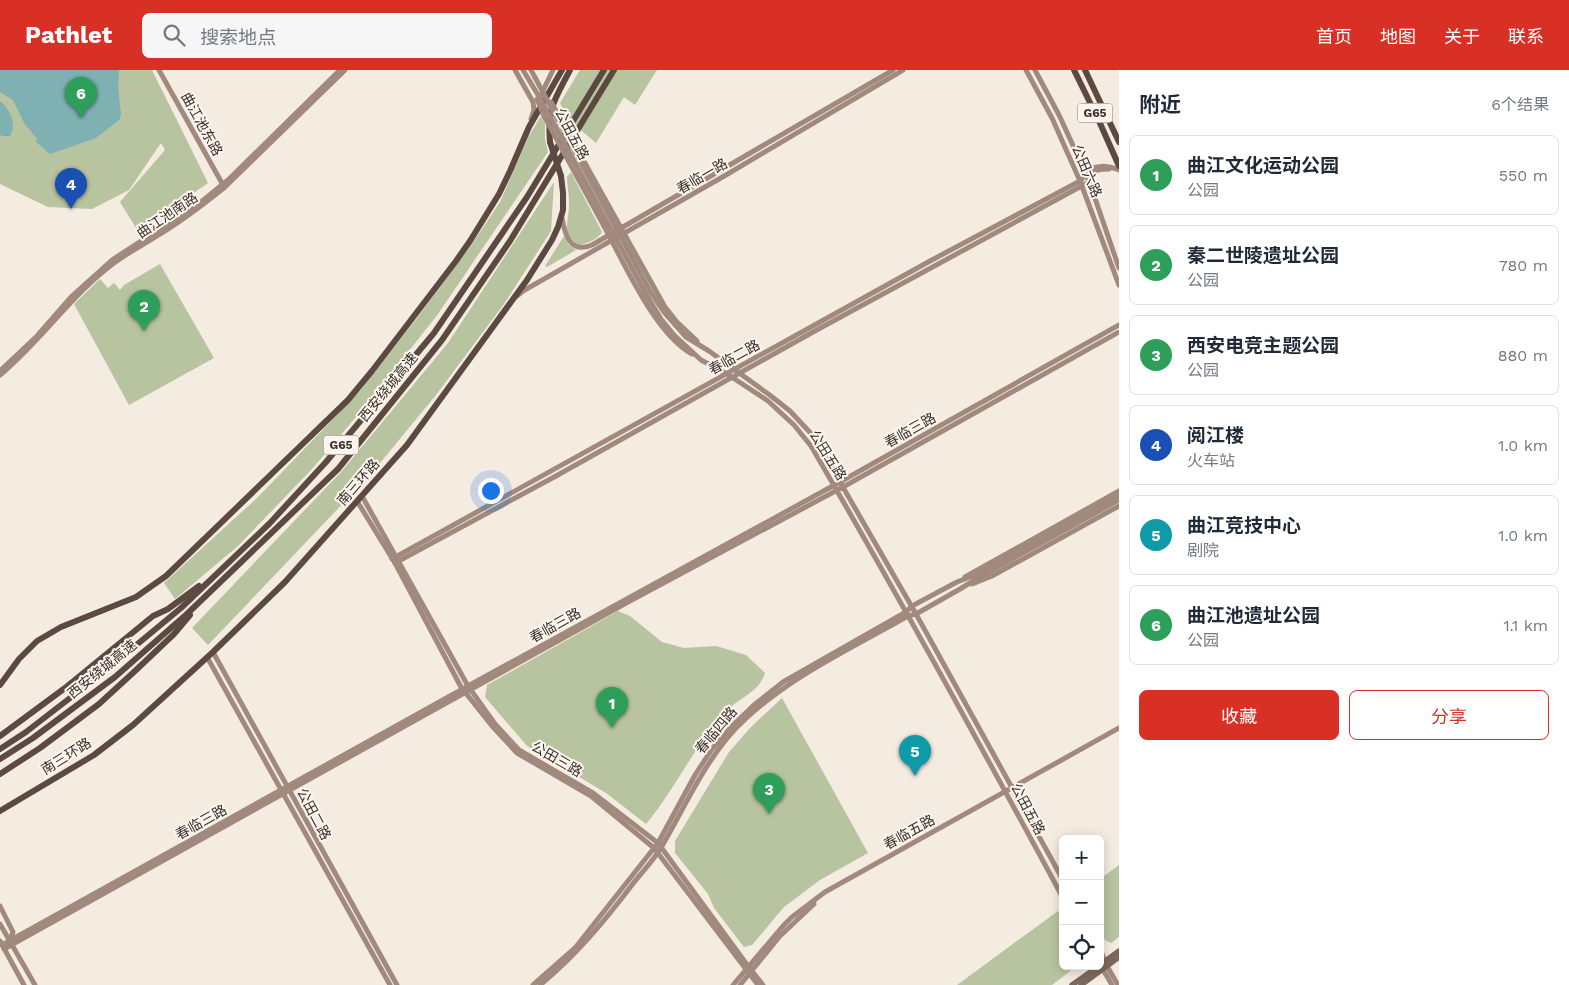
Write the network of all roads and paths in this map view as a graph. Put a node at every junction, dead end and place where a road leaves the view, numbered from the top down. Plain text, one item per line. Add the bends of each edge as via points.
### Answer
1 (159, 70) edge
2 (340, 70) edge
3 (346, 70) edge
4 (515, 70) edge
5 (523, 70) edge
6 (531, 70) edge
7 (552, 70) edge
8 (562, 70) edge
9 (570, 70) edge
10 (604, 70) edge
11 (614, 70) edge
12 (619, 70) edge
13 (893, 70) edge
14 (903, 70) edge
15 (1026, 70) edge
16 (1035, 70) edge
17 (1074, 70) edge
18 (1085, 70) edge
19 (528, 80) junction
20 (540, 85) junction
21 (598, 99) junction
22 (534, 110) junction
23 (529, 127) junction
24 (1119, 142) edge
25 (1118, 168) edge
26 (1087, 176) junction
27 (1081, 183) junction
28 (223, 186) junction
29 (562, 218) junction
30 (621, 228) junction
31 (624, 234) junction
32 (609, 236) junction
33 (612, 241) junction
34 (1119, 268) edge
35 (1119, 285) edge
36 (648, 292) junction
37 (513, 300) junction
38 (1119, 325) edge
39 (1119, 332) edge
40 (708, 351) junction
41 (701, 360) junction
42 (0, 371) edge
43 (736, 371) junction
44 (0, 375) edge
45 (729, 375) junction
46 (841, 484) junction
47 (835, 488) junction
48 (1119, 491) edge
49 (1119, 495) edge
50 (362, 496) junction
51 (1119, 500) edge
52 (357, 501) junction
53 (1119, 506) edge
54 (266, 538) junction
55 (244, 548) junction
56 (395, 560) junction
57 (988, 570) junction
58 (957, 582) junction
59 (960, 589) junction
60 (912, 606) junction
61 (907, 614) junction
62 (916, 614) junction
63 (210, 655) junction
64 (0, 685) edge
65 (466, 689) junction
66 (1119, 728) edge
67 (1119, 732) edge
68 (0, 736) edge
69 (0, 749) edge
70 (0, 759) edge
71 (0, 774) edge
72 (288, 789) junction
73 (1013, 789) junction
74 (282, 792) junction
75 (1006, 792) junction
76 (0, 810) edge
77 (660, 845) junction
78 (656, 850) junction
79 (1059, 873) edge
80 (1059, 891) edge
81 (0, 906) edge
82 (0, 924) edge
83 (11, 942) junction
84 (2, 947) edge
85 (1119, 951) edge
86 (1119, 958) edge
87 (1104, 964) edge
88 (1104, 965) edge
89 (1104, 968) edge
90 (749, 970) junction
91 (1096, 970) edge
92 (1097, 970) edge
93 (1104, 970) edge
94 (24, 985) edge
95 (35, 985) edge
96 (390, 985) edge
97 (397, 985) edge
98 (533, 985) edge
99 (540, 985) edge
100 (733, 985) edge
101 (740, 985) edge
102 (758, 985) edge
103 (763, 985) edge
104 (1072, 985) edge
105 (1080, 985) edge
106 (1112, 985) edge
107 (1118, 985) edge

1 - 28 street, 曲江池东路
2 - 28 street, 曲江池南路
3 - 28 street, 曲江池南路
4 - 22 street via 533,102
5 - 19 street, 公田五路, bridge
6 - 20 street, 公田五路, bridge
7 - 22 street
8 - 23 highway
9 - 29 highway, 南三环路, bridge via 549,116 550,142 564,193
10 - 55 highway, 西安绕城高速 / G65 via 526,197 434,333 326,462
11 - 21 highway, 西安绕城高速
12 - 21 highway, G65
13 - 30 street, 春临一路
14 - 31 street, 春临一路
15 - 27 street, 公田六路
16 - 26 street, 公田六路
17 - 25 highway, G65
18 - 24 highway, G65
19 - 32 street, bridge
19 - 36 street, 公田五路, bridge
20 - 30 street, bridge
20 - 36 street, 公田五路, bridge
21 - 54 highway, 西安绕城高速 / G65 via 510,241 442,340 338,469
22 - 23 street
23 - 64 highway via 499,194 470,241 348,400 166,576 136,597 61,627 37,641
25 - 26 street via 1096,170
26 - 27 street, 春临二路
26 - 34 street, 公田六路
27 - 35 street, 公田六路
27 - 43 street, 春临二路 via 930,261
28 - 42 street, 曲江池南路 via 112,260 72,296 38,336
28 - 44 street, 曲江池南路 via 203,205 114,263
29 - 32 street, 春临一路 via 568,240 576,246 588,247
29 - 37 highway, 南三环路 via 552,240
30 - 31 street
30 - 32 street, 春临一路
31 - 33 street, 春临一路
31 - 40 street via 671,315
32 - 33 street
33 - 37 street, 春临一路 via 523,291
33 - 41 street via 660,324 684,350
36 - 40 street, 公田五路 via 676,328
36 - 41 street, 公田五路 via 667,328
37 - 50 highway, 南三环路 via 407,446
38 - 46 street, 春临三路
39 - 46 street, 春临三路
40 - 43 street, 公田五路
41 - 45 street, 公田五路
43 - 45 street, 春临二路
43 - 46 street, 公田五路 via 790,411 818,441
45 - 47 street, 公田五路 via 768,401 794,425
45 - 56 street, 春临二路 via 556,476
46 - 47 street, 春临三路
46 - 60 street, 公田五路
47 - 61 street, 公田五路
47 - 65 street, 春临三路
48 - 58 street
49 - 57 street
50 - 52 highway, 南三环路
50 - 56 street, 公田三路
51 - 57 street
52 - 56 street, 公田三路
52 - 63 highway, 南三环路 via 285,582
53 - 59 street via 992,576
54 - 70 highway, 西安绕城高速 / G65 via 188,613 114,676
54 - 71 highway via 174,634 99,704
55 - 68 highway via 198,587 153,616
55 - 69 highway, 西安绕城高速 / G65 via 181,608 105,671
56 - 65 street, 公田三路
57 - 58 street, 春临四路
57 - 59 street, 春临四路
58 - 60 street, 春临四路
59 - 62 street, 春临四路
60 - 61 street, 春临四路
60 - 62 street, 公田五路
61 - 62 street, 春临四路
61 - 75 street, 公田五路
61 - 77 street, 春临四路 via 786,686 758,708 716,752
62 - 73 street, 公田五路
63 - 72 street, 公田二路
63 - 74 street, 公田二路
63 - 76 highway, 南三环路 via 133,725 94,754
65 - 72 street, 春临三路
65 - 77 street, 公田三路 via 519,750 593,793
65 - 78 street, 公田三路 via 516,753 591,796
66 - 73 street, 春临五路
67 - 73 street, 春临五路
72 - 74 street, 春临三路
72 - 97 street, 公田二路
73 - 75 street, 春临五路
73 - 79 street, 公田五路
74 - 83 street, 春临三路
74 - 96 street, 公田二路
75 - 80 street, 公田五路
75 - 90 street, 春临五路 via 813,904
77 - 78 street, 春临四路
77 - 90 street, 公田三路
78 - 90 street, 公田三路
78 - 98 street, 春临四路 via 575,948
78 - 99 street, 春临四路 via 608,917 578,951
81 - 83 street via 13,932
82 - 83 street
83 - 84 street, 春临三路
83 - 95 street
84 - 94 street
85 - 87 main road
86 - 88 main road
89 - 107 street
90 - 100 street, 春临五路
90 - 101 street, 春临五路
90 - 102 street, 公田三路
90 - 103 street, 公田三路
91 - 104 main road
92 - 105 main road
93 - 106 street

